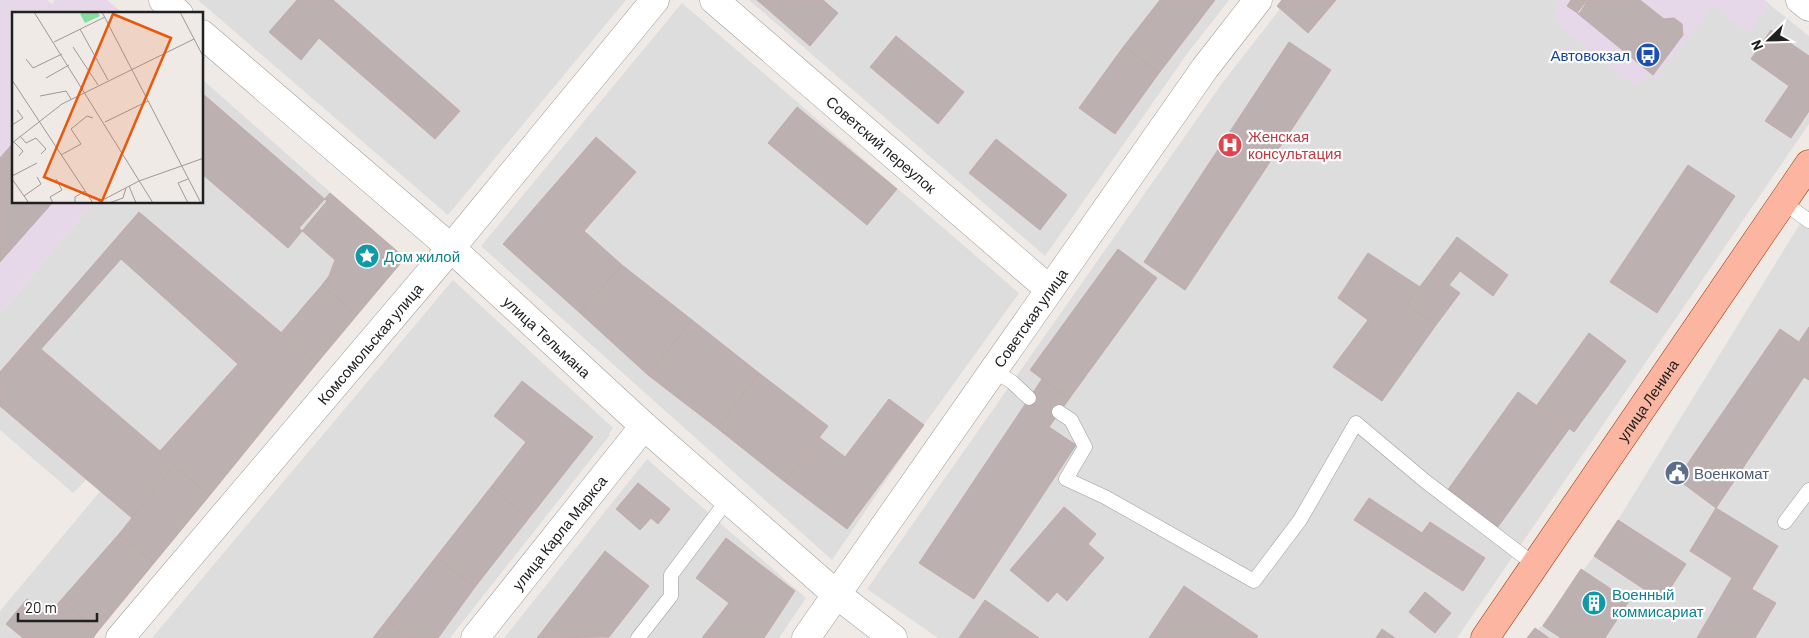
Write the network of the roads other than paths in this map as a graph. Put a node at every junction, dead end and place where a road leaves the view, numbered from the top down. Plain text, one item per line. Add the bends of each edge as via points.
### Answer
1 (163, 0) edge
2 (655, 0) edge
3 (714, 0) edge
4 (1258, 0) edge
5 (1800, 0) edge
6 (1809, 7) edge
7 (177, 12) edge
8 (204, 36) edge
9 (1809, 164) edge
10 (1783, 202) junction
11 (1809, 221) edge
12 (450, 248) junction
13 (1050, 289) junction
14 (993, 370) junction
15 (1029, 398) dead end
16 (1059, 412) dead end
17 (644, 426) junction
18 (1809, 490) edge
19 (728, 499) junction
20 (1785, 522) dead end
21 (1535, 565) junction
22 (836, 594) junction
23 (120, 638) edge
24 (474, 638) edge
25 (638, 638) edge
26 (806, 638) edge
27 (893, 638) edge
28 (1485, 638) edge

1 - 7 street
2 - 12 street, Комсомольская улица
3 - 13 street, Советский переулок
4 - 13 street, Советская улица via 1205,68
5 - 6 street
8 - 12 street, улица Тельмана
9 - 10 main road, улица Ленина
10 - 11 lane
10 - 21 main road, улица Ленина
12 - 17 street, улица Тельмана
12 - 23 street, Комсомольская улица
13 - 14 street, Советская улица
14 - 15 lane
14 - 22 street, Советская улица
16 - 21 lane via 1071,420 1084,447 1066,478 1254,582 1300,520 1356,423 1425,481
17 - 19 street, улица Тельмана
17 - 24 street, улица Карла Маркса
18 - 20 lane
19 - 22 street, улица Тельмана
19 - 25 lane via 671,575 671,596
21 - 28 main road, улица Ленина
22 - 26 street, Советская улица
22 - 27 street, улица Тельмана

